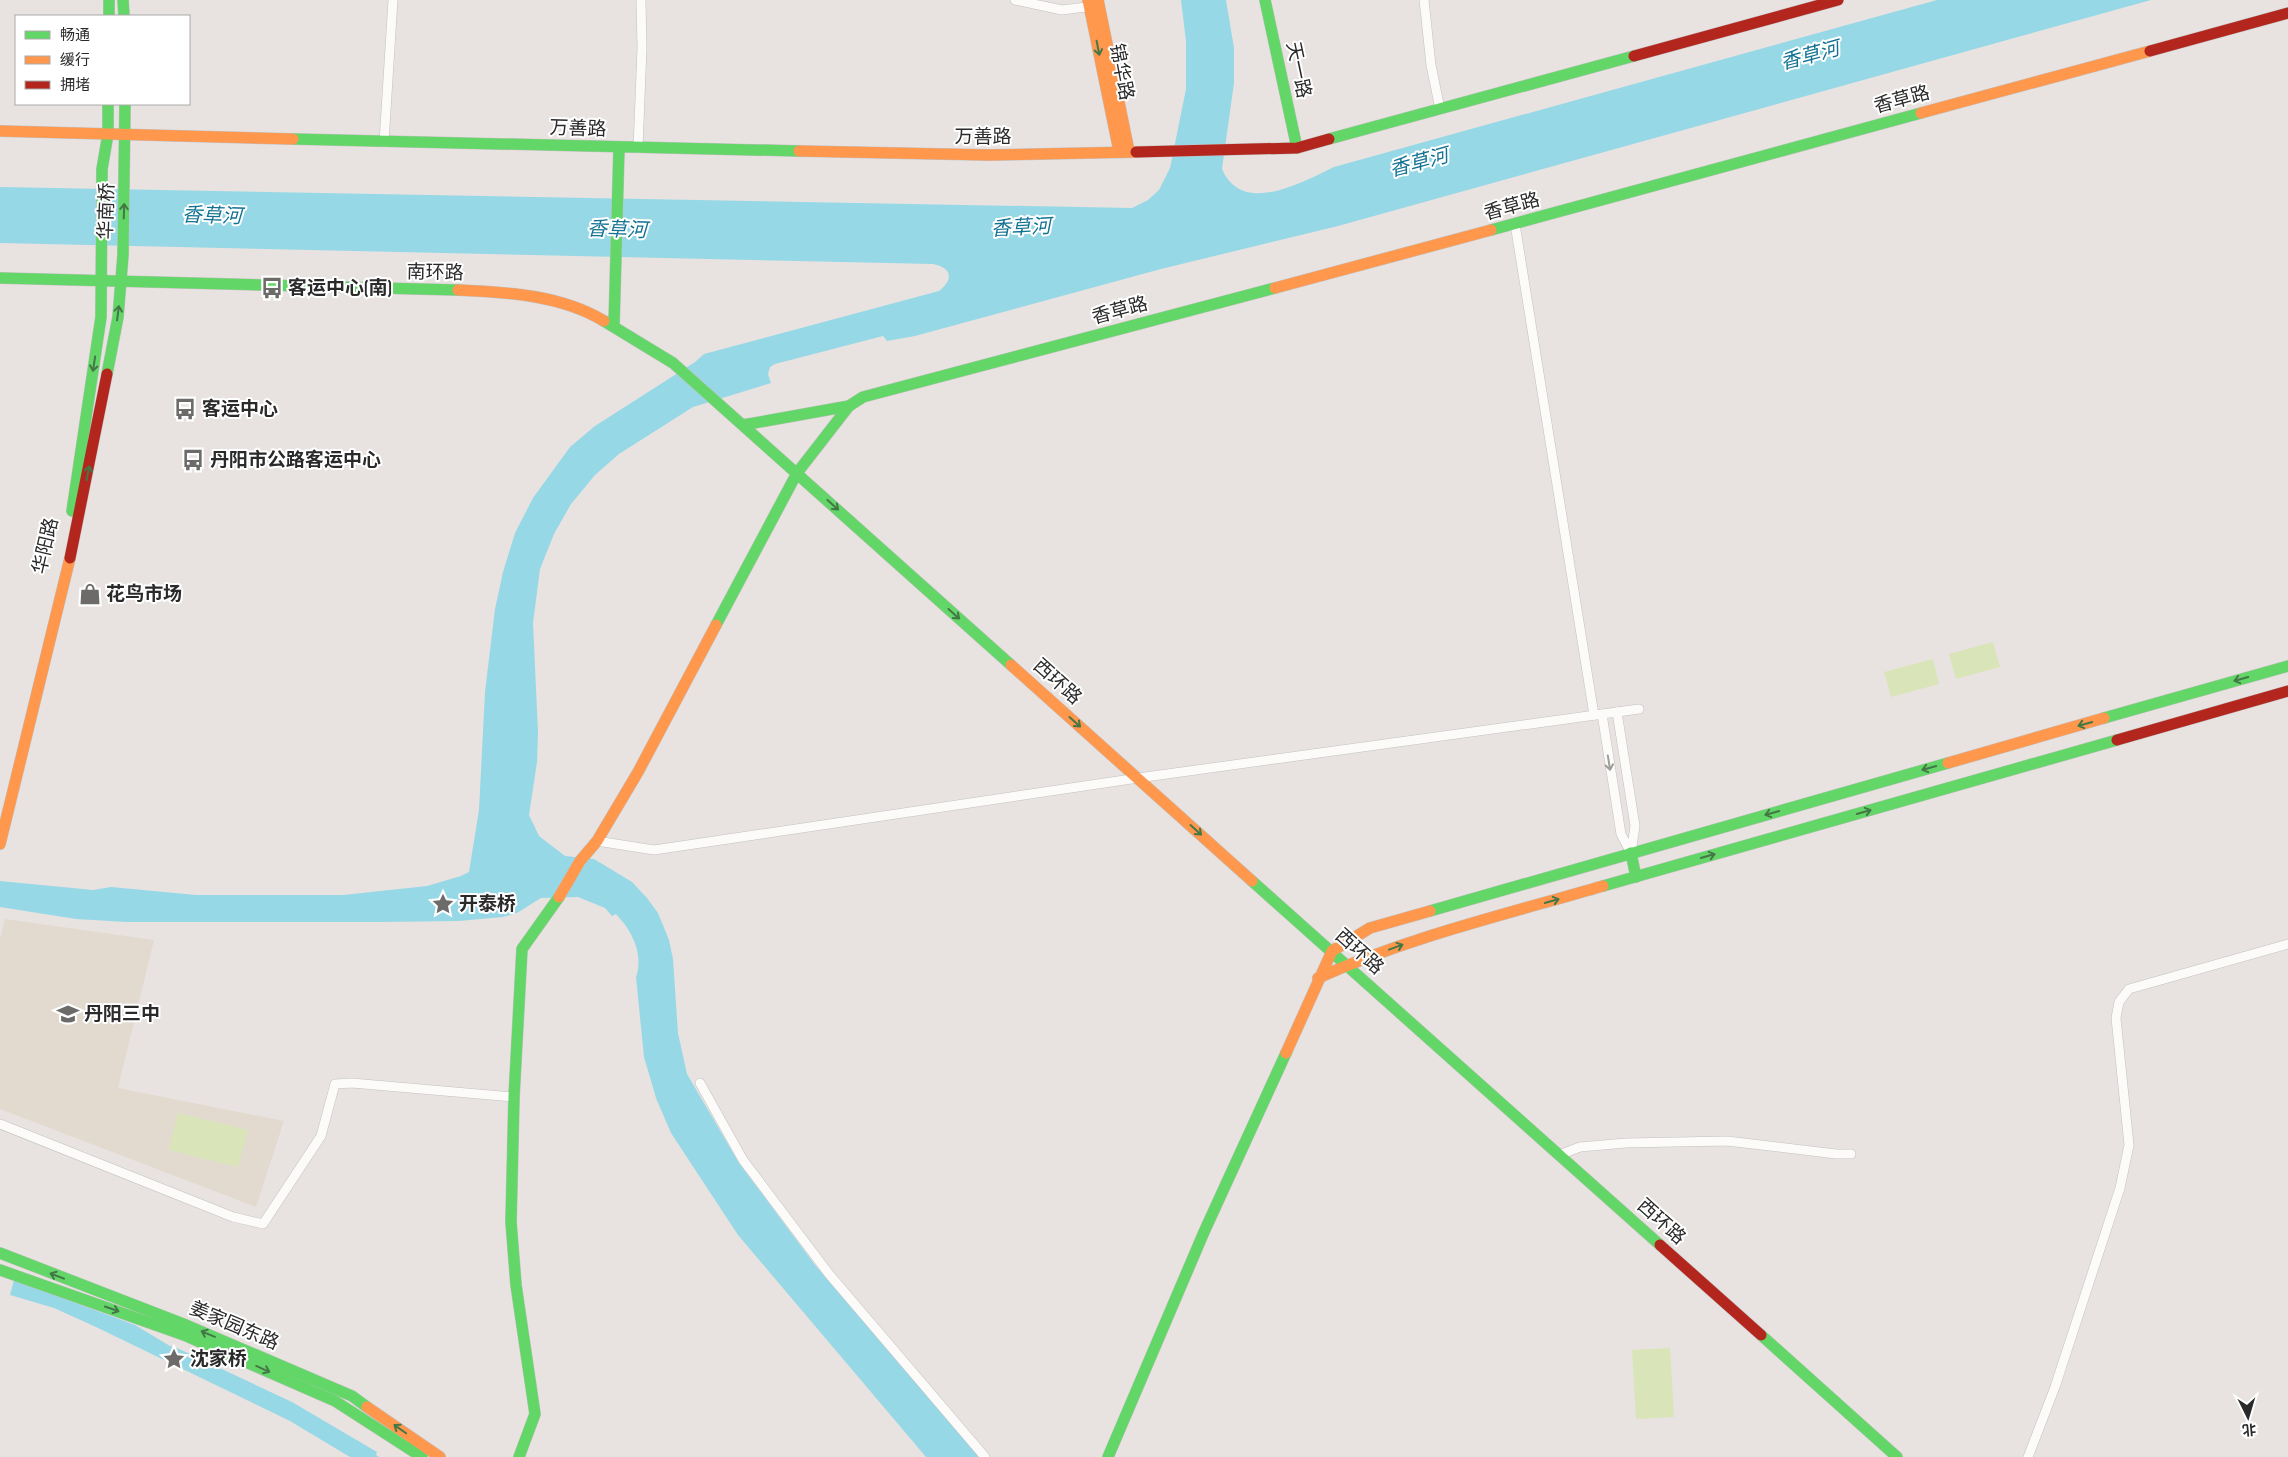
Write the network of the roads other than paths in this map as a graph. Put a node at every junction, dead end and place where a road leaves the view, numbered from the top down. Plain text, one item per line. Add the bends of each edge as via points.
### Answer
1 (109, 0) edge
2 (124, 0) edge
3 (392, 0) edge
4 (641, 0) edge
5 (1016, 0) edge
6 (1265, 0) edge
7 (1424, 0) edge
8 (1838, 0) edge
9 (1094, 3) edge
10 (2288, 13) edge
11 (109, 15) edge
12 (124, 15) edge
13 (108, 105) edge
14 (125, 105) edge
15 (1440, 109) junction
16 (0, 131) edge
17 (108, 134) junction
18 (125, 135) junction
19 (384, 142) junction
20 (619, 148) junction
21 (638, 148) junction
22 (1297, 148) junction
23 (1124, 151) junction
24 (1515, 224) junction
25 (0, 278) edge
26 (100, 281) junction
27 (122, 282) junction
28 (614, 326) junction
29 (849, 406) junction
30 (743, 425) junction
31 (796, 473) junction
32 (2288, 666) edge
33 (2288, 691) edge
34 (1639, 709) dead end
35 (1617, 712) junction
36 (1598, 715) junction
37 (1138, 778) junction
38 (0, 814) edge
39 (597, 841) junction
40 (0, 844) edge
41 (1631, 853) junction
42 (1636, 877) junction
43 (2288, 944) edge
44 (1332, 951) junction
45 (1347, 965) junction
46 (1318, 978) junction
47 (700, 1083) dead end
48 (514, 1096) junction
49 (0, 1124) edge
50 (1851, 1154) dead end
51 (1559, 1155) junction
52 (0, 1254) edge
53 (0, 1270) edge
54 (422, 1457) edge
55 (440, 1457) edge
56 (519, 1457) edge
57 (985, 1457) edge
58 (1108, 1457) edge
59 (1897, 1457) edge
60 (2028, 1457) edge

1 - 11 main road
2 - 12 main road
3 - 19 street
4 - 21 street
5 - 9 street via 1062,10
6 - 22 main road, 天一路
7 - 15 street via 1431,65
8 - 15 main road, 万善路
9 - 23 main road, 锦华路
10 - 24 main road, 香草路
13 - 17 main road, 华南桥
14 - 18 main road, 华南桥
15 - 22 main road, 万善路
16 - 17 main road, 万善路
17 - 18 main road, 万善路
17 - 26 main road, 华南桥 via 102,168
18 - 19 main road, 万善路
27 -> 18 main road, 华南桥
19 - 20 main road, 万善路
20 - 21 main road, 万善路
20 - 28 main road
21 - 23 main road, 万善路 via 988,155
22 - 23 main road, 万善路
24 - 29 main road, 香草路 via 863,397
24 - 36 street
25 - 26 main road, 南环路
26 - 27 main road, 南环路
26 -> 38 main road, 华阳路 via 101,317 70,527
27 - 28 main road, 南环路 via 514,292 586,311
40 -> 27 main road, 华南桥 via 73,544
28 - 30 main road, 南环路 via 674,363
29 - 30 main road, 香草路
29 - 31 main road
30 - 31 main road
31 -> 37 main road, 西环路
31 - 39 main road via 638,772
32 -> 41 main road
42 -> 33 main road
34 - 35 street
35 - 36 street
35 - 41 street via 1635,826
36 - 37 street
36 -> 41 street via 1621,834
37 - 39 street via 654,850
37 -> 44 main road, 西环路
39 - 48 main road via 580,861 522,949
41 - 42 main road
41 - 44 main road via 1370,928
45 -> 42 main road via 1425,937
43 - 60 street via 2129,989 2119,1002 2116,1018 2129,1145 2120,1188 2055,1387
44 - 45 main road, 西环路
44 - 46 main road
45 - 46 main road
45 - 51 main road, 西环路
46 - 58 main road
47 - 57 street via 743,1160 829,1274
48 - 49 street via 335,1084 321,1136 263,1224 233,1217
48 - 56 main road via 511,1222 516,1285 534,1414
50 - 51 street via 1727,1141 1626,1143 1580,1147
51 - 59 main road, 西环路
55 -> 52 main road, 姜家园东路 via 352,1396 186,1325
53 -> 54 main road, 姜家园东路 via 184,1335 326,1397

